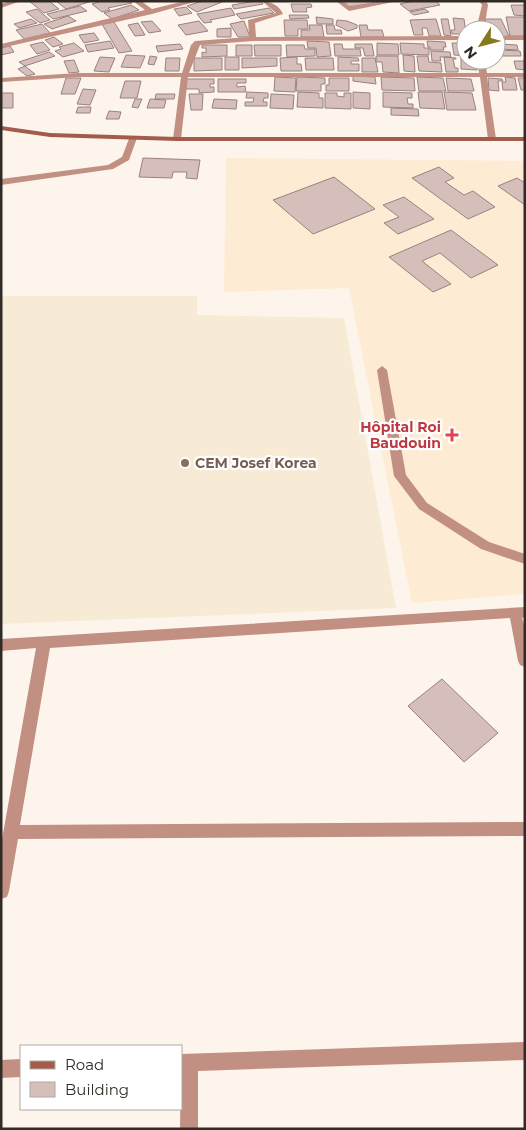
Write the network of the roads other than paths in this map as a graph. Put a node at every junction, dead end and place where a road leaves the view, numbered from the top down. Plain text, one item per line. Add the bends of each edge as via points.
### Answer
1 (18, 1) edge
2 (136, 1) edge
3 (195, 1) edge
4 (265, 1) edge
5 (339, 1) edge
6 (395, 1) edge
7 (482, 1) edge
8 (1, 6) edge
9 (152, 12) junction
10 (482, 20) edge
11 (456, 38) edge
12 (506, 38) edge
13 (525, 38) edge
14 (253, 39) junction
15 (1, 46) edge
16 (482, 70) edge
17 (185, 74) junction
18 (483, 74) junction
19 (525, 75) edge
20 (1, 80) edge
21 (1, 128) edge
22 (134, 138) junction
23 (177, 139) junction
24 (492, 139) junction
25 (525, 139) edge
26 (1, 182) edge
27 (382, 370) dead end
28 (525, 560) edge
29 (520, 613) edge
30 (44, 642) junction
31 (1, 645) edge
32 (525, 661) edge
33 (525, 829) edge
34 (11, 832) junction
35 (1, 891) edge
36 (525, 1051) edge
37 (185, 1063) edge
38 (20, 1068) edge
39 (1, 1069) edge
40 (189, 1129) edge

1 - 8 street
2 - 9 street
3 - 9 street
4 - 14 street via 279,14 251,22
5 - 6 street via 349,9
7 - 10 street via 485,5
9 - 15 street
11 - 14 street
12 - 13 street
14 - 17 street via 195,45
16 - 18 street
17 - 18 street
17 - 20 street
17 - 23 street
18 - 19 street
18 - 24 street
21 - 22 main road
22 - 23 main road
22 - 26 street via 126,158 110,167
23 - 24 main road
24 - 25 main road
27 - 28 street via 400,476 423,506 485,546
29 - 30 street
29 - 32 street
30 - 31 street
30 - 34 street
33 - 34 street
34 - 35 street
36 - 37 street
37 - 40 street
38 - 39 street

